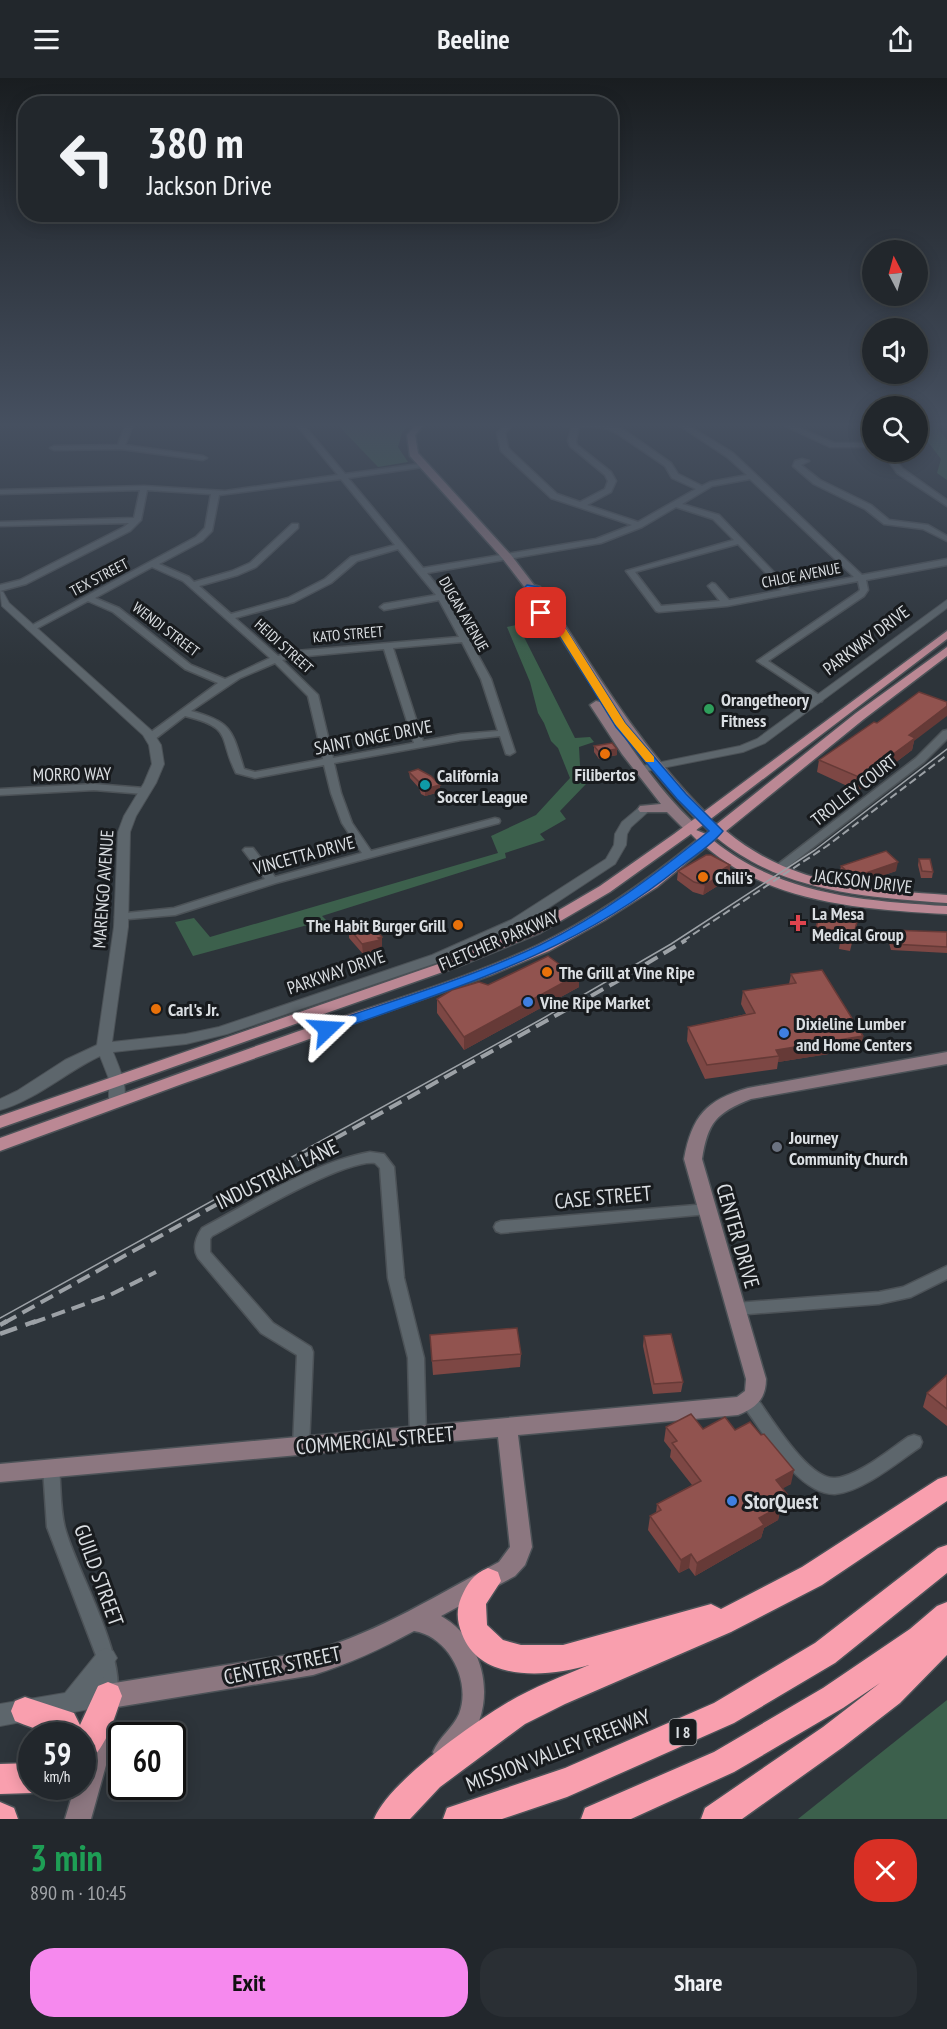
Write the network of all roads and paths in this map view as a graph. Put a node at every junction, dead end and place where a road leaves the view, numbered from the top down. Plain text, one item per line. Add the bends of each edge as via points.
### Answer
1 (140, 504) edge
2 (213, 504) edge
3 (367, 504) edge
4 (459, 504) edge
5 (575, 504) edge
6 (582, 504) edge
7 (675, 504) joint
8 (782, 504) edge
9 (862, 504) edge
10 (579, 506) junction
11 (137, 520) junction
12 (0, 524) edge
13 (639, 525) junction
14 (295, 526) dead end
15 (947, 539) edge
16 (740, 541) junction
17 (401, 546) junction
18 (507, 556) junction
19 (947, 562) edge
20 (152, 564) junction
21 (422, 571) junction
22 (860, 578) junction
23 (194, 585) junction
24 (712, 586) dead end
25 (0, 588) edge
26 (530, 588) junction
27 (789, 592) junction
28 (0, 594) edge
29 (442, 597) junction
30 (88, 598) junction
31 (727, 603) junction
32 (947, 603) edge
33 (384, 607) dead end
34 (230, 617) junction
35 (31, 628) junction
36 (947, 634) edge
37 (465, 639) junction
38 (388, 646) junction
39 (947, 650) edge
40 (275, 657) junction
41 (226, 682) junction
42 (819, 699) junction
43 (183, 712) junction
44 (505, 733) junction
45 (947, 733) edge
46 (150, 737) junction
47 (420, 745) junction
48 (510, 752) dead end
49 (327, 762) junction
50 (656, 766) junction
51 (642, 769) junction
52 (658, 790) junction
53 (144, 791) junction
54 (0, 792) edge
55 (672, 808) junction
56 (645, 810) junction
57 (495, 821) dead end
58 (698, 824) junction
59 (717, 831) junction
60 (704, 841) junction
61 (249, 850) dead end
62 (369, 856) junction
63 (777, 870) junction
64 (272, 881) junction
65 (947, 899) edge
66 (947, 910) edge
67 (121, 917) junction
68 (104, 1048) junction
69 (947, 1058) edge
70 (116, 1079) junction
71 (134, 1096) junction
72 (117, 1102) junction
73 (0, 1105) edge
74 (0, 1122) edge
75 (0, 1145) edge
76 (708, 1209) junction
77 (501, 1227) dead end
78 (947, 1272) edge
79 (736, 1309) junction
80 (750, 1402) junction
81 (507, 1427) junction
82 (418, 1436) junction
83 (914, 1442) dead end
84 (301, 1447) junction
85 (51, 1468) junction
86 (0, 1473) edge
87 (947, 1487) edge
88 (947, 1557) edge
89 (488, 1581) junction
90 (767, 1598) junction
91 (947, 1615) edge
92 (413, 1620) junction
93 (947, 1635) edge
94 (106, 1658) junction
95 (108, 1696) junction
96 (71, 1703) junction
97 (13, 1713) edge
98 (59, 1722) edge
99 (96, 1726) edge
100 (429, 1776) junction
101 (18, 1778) edge
102 (0, 1779) edge
103 (755, 1792) junction
104 (78, 1819) edge
105 (389, 1819) edge
106 (458, 1819) edge
107 (596, 1819) edge
108 (705, 1819) edge
109 (716, 1819) edge

1 - 11 street
2 - 20 street, TEX STREET via 206,534
3 - 17 street, DUGAN AVENUE
4 - 18 main road, JACKSON DRIVE
5 - 10 street
6 - 10 street
7 - 13 street
7 - 16 street via 716,517
8 - 22 street
9 - 15 street via 885,521 925,527
10 - 13 street
11 - 12 street
11 - 25 street via 127,529 23,582
13 - 18 street via 598,541
14 - 23 street via 253,565
16 - 27 street
16 - 31 street, CHLOE AVENUE via 630,571 659,609
17 - 21 street, DUGAN AVENUE
17 - 34 street via 354,559 328,580 291,600
18 - 21 street
18 - 26 main road, JACKSON DRIVE
19 - 22 street, CHLOE AVENUE
20 - 23 street, HEIDI STREET via 177,573
20 - 30 street, TEX STREET
21 - 29 street, DUGAN AVENUE
22 - 27 street, CHLOE AVENUE
22 - 42 street via 864,590 861,594 762,661
23 - 34 street, HEIDI STREET
24 - 31 street
26 - 50 main road, JACKSON DRIVE via 536,589 620,724
26 - 51 main road, JACKSON DRIVE via 527,590 612,731
27 - 31 street, CHLOE AVENUE
28 - 35 street
29 - 33 street
29 - 37 street, DUGAN AVENUE
30 - 35 street, TEX STREET
30 - 41 street, WENDI STREET via 116,610 188,667
32 - 42 street, PARKWAY DRIVE
34 - 40 street, HEIDI STREET
35 - 46 street
36 - 58 main road, FLETCHER PARKWAY
37 - 38 street, KATO STREET
37 - 44 street, DUGAN AVENUE via 486,679
38 - 40 street, KATO STREET
38 - 47 street
39 - 59 main road, FLETCHER PARKWAY
40 - 41 street, KATO STREET
40 - 49 street, HEIDI STREET via 313,695
41 - 43 street, KATO STREET
42 - 50 street, PARKWAY DRIVE via 754,745
43 - 46 street, KATO STREET
43 - 49 street, SAINT ONGE DRIVE via 223,728 240,771 248,774
44 - 47 street, SAINT ONGE DRIVE
44 - 48 street, DUGAN AVENUE
45 - 63 street, TROLLEY COURT via 920,760
46 - 53 street, MARENGO AVENUE via 156,745 158,764
47 - 49 street, SAINT ONGE DRIVE
49 - 62 street, HEIDI STREET via 347,823
50 - 51 street, PARKWAY DRIVE
50 - 58 main road, JACKSON DRIVE
51 - 52 main road, JACKSON DRIVE
52 - 55 main road, JACKSON DRIVE
52 - 56 main road
53 - 54 street, MORRO WAY via 94,787
53 - 67 street, MARENGO AVENUE via 124,832
55 - 56 main road
55 - 58 main road, JACKSON DRIVE
56 - 68 street, PARKWAY DRIVE via 626,825 611,861 539,910 469,945 222,1031
57 - 62 street, VINCETTA DRIVE
58 - 59 main road, JACKSON DRIVE
58 - 60 main road, JACKSON DRIVE
58 - 70 main road, FLETCHER PARKWAY via 569,912 493,949
59 - 60 main road, FLETCHER PARKWAY
59 - 63 main road, JACKSON DRIVE via 746,854
60 - 66 main road, JACKSON DRIVE via 751,873 803,893 865,905
60 - 71 main road, FLETCHER PARKWAY via 651,884 544,948
61 - 64 street
62 - 64 street, VINCETTA DRIVE
63 - 65 main road, JACKSON DRIVE via 810,883 856,892
64 - 67 street, VINCETTA DRIVE via 175,911
67 - 68 street, MARENGO AVENUE
68 - 70 street
68 - 73 street, PARKWAY DRIVE
69 - 76 main road, CENTER DRIVE via 748,1094 722,1104 707,1115 696,1133 693,1159
70 - 71 street
70 - 72 street
70 - 74 main road, FLETCHER PARKWAY
71 - 72 main road, FLETCHER PARKWAY
72 - 75 main road, FLETCHER PARKWAY
76 - 77 street, CASE STREET
76 - 79 main road, CENTER DRIVE
78 - 79 street via 906,1293 879,1298
79 - 80 main road, CENTER DRIVE via 756,1379 756,1391
80 - 81 main road, COMMERCIAL STREET
80 - 83 street via 817,1483 835,1487 854,1479
81 - 82 main road, COMMERCIAL STREET
81 - 89 main road, CENTER STREET via 521,1547 507,1569
82 - 84 main road, COMMERCIAL STREET
82 - 84 street, INDUSTRIAL LANE via 416,1358 402,1306 387,1167 379,1158 370,1157 293,1186 207,1232 203,1238 203,1254 267,1328 305,1352
84 - 85 main road, COMMERCIAL STREET
85 - 86 main road, COMMERCIAL STREET
85 - 94 street, GUILD STREET via 56,1527
87 - 90 highway via 838,1560
88 - 106 highway, MISSION VALLEY FREEWAY / I 8 via 825,1653 724,1713 567,1782
89 - 90 highway via 472,1603 472,1623 478,1638 513,1658 539,1662 563,1659
89 - 92 main road, CENTER STREET
90 - 100 highway via 721,1623 515,1714
91 - 107 highway, I 8 via 920,1639 833,1698 734,1756
92 - 95 main road, CENTER STREET via 373,1641 313,1663
92 - 100 main road via 435,1625 452,1639 463,1656 474,1690 470,1717
93 - 103 highway via 890,1693
94 - 95 street, GUILD STREET
94 - 96 street
95 - 96 street, CENTER STREET
95 - 99 highway
95 - 104 main road via 105,1726
96 - 97 street, CENTER STREET
97 - 98 highway
100 - 105 highway
101 - 102 highway
103 - 108 highway
103 - 109 highway

